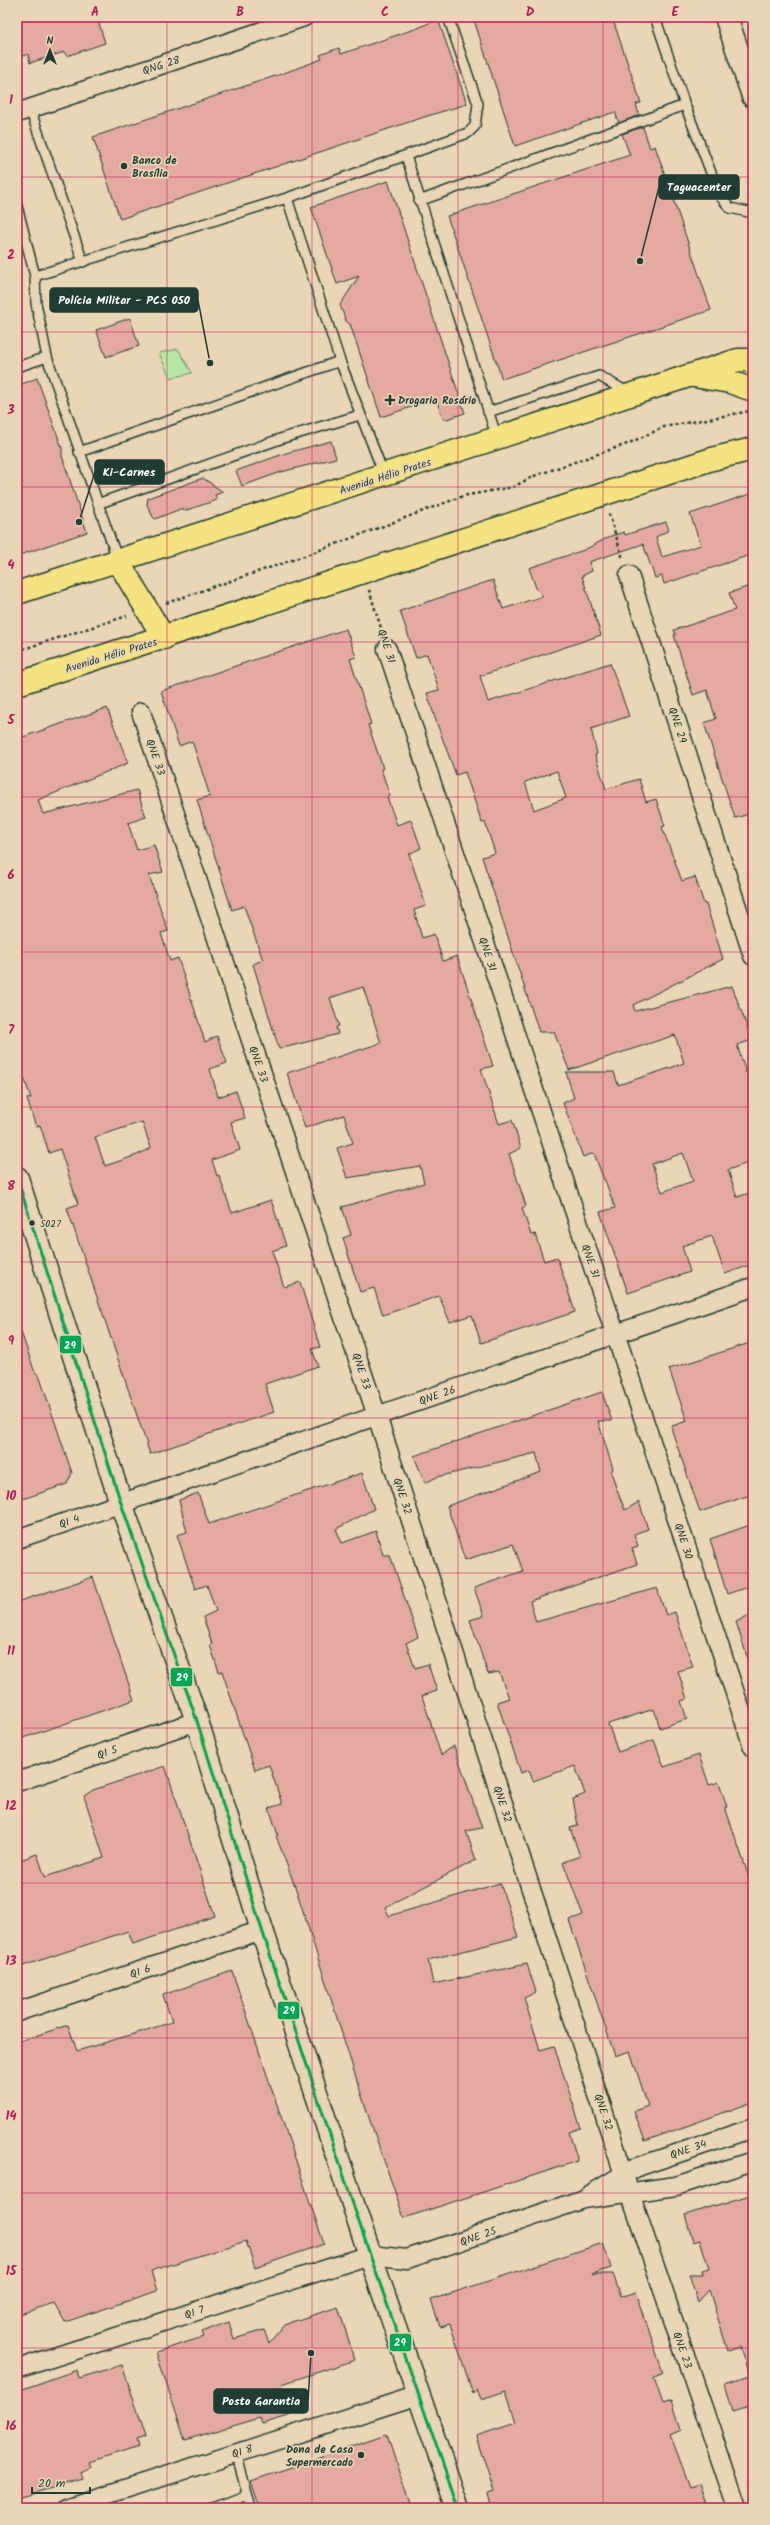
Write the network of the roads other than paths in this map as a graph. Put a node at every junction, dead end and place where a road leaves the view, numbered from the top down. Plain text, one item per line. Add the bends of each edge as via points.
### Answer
1 (304, 17) edge
2 (448, 17) edge
3 (656, 17) edge
4 (726, 17) edge
5 (753, 96) edge
6 (685, 105) junction
7 (24, 111) edge
8 (406, 156) junction
9 (287, 198) junction
10 (419, 201) junction
11 (17, 206) edge
12 (753, 213) edge
13 (84, 262) junction
14 (35, 276) junction
15 (748, 355) edge
16 (47, 357) junction
17 (340, 361) junction
18 (17, 367) edge
19 (690, 376) junction
20 (753, 390) edge
21 (632, 395) junction
22 (488, 412) junction
23 (360, 415) junction
24 (497, 439) junction
25 (753, 439) edge
26 (753, 449) edge
27 (79, 452) junction
28 (712, 459) junction
29 (385, 476) junction
30 (100, 503) junction
31 (118, 561) junction
32 (629, 575) road end
33 (17, 594) edge
34 (164, 638) junction
35 (387, 649) road end
36 (17, 684) edge
37 (141, 712) dead end
38 (753, 956) edge
39 (17, 1178) edge
40 (753, 1287) edge
41 (615, 1334) junction
42 (376, 1416) junction
43 (121, 1503) junction
44 (17, 1539) edge
45 (197, 1721) junction
46 (753, 1747) edge
47 (17, 1782) edge
48 (262, 1930) junction
49 (17, 2012) edge
50 (753, 2128) edge
51 (753, 2161) edge
52 (624, 2173) junction
53 (630, 2193) junction
54 (584, 2199) junction
55 (370, 2255) junction
56 (17, 2369) edge
57 (419, 2395) junction
58 (236, 2453) junction
59 (247, 2495) junction
60 (66, 2508) edge
61 (213, 2508) edge
62 (251, 2508) edge
63 (458, 2508) edge
64 (736, 2508) edge

1 - 7 street, QNG 28
2 - 8 lane via 478,104 475,126 468,133
3 - 6 lane
4 - 5 main road
6 - 10 lane
6 - 12 lane via 720,196 735,210
7 - 13 lane
8 - 9 lane
8 - 10 lane
9 - 13 lane
9 - 17 lane
10 - 22 lane
11 - 14 lane
13 - 14 lane
14 - 16 lane via 36,303
15 - 19 main road, Avenida Hélio Prates
16 - 18 lane
16 - 27 lane
17 - 23 lane
17 - 27 lane
19 - 20 main road via 730,382
19 - 21 main road, Avenida Hélio Prates
21 - 22 lane via 599,376
21 - 24 main road, Avenida Hélio Prates
22 - 24 lane
23 - 29 lane
23 - 30 lane via 283,438
24 - 29 main road, Avenida Hélio Prates
25 - 28 main road
26 - 28 main road, Avenida Hélio Prates
27 - 30 lane
28 - 34 main road, Avenida Hélio Prates
29 - 31 main road, Avenida Hélio Prates
30 - 31 lane
31 - 33 main road, Avenida Hélio Prates
31 - 34 main road
32 - 38 street, QNE 29
34 - 36 main road, Avenida Hélio Prates
35 - 41 street, QNE 31
37 - 42 street, QNE 33
39 - 43 main road
40 - 41 street, QNE 26
41 - 42 street, QNE 26
41 - 46 street, QNE 30
42 - 43 street, QNE 26
42 - 52 street, QNE 32
43 - 44 street, QI 4
43 - 45 main road
45 - 47 street, QI 5
45 - 48 main road
48 - 49 street, QI 6
48 - 55 main road
50 - 52 street, QNE 34
51 - 53 street via 676,2186
52 - 53 street, QNE 32
52 - 54 street, QNE 25
53 - 54 street, QNE 25
53 - 64 street, QNE 23
54 - 55 street, QNE 25 via 407,2259
55 - 56 street, QI 7
55 - 57 main road
57 - 58 street, QI 8
57 - 63 main road
58 - 59 lane
58 - 60 street, QI 8
59 - 61 lane
59 - 62 lane

